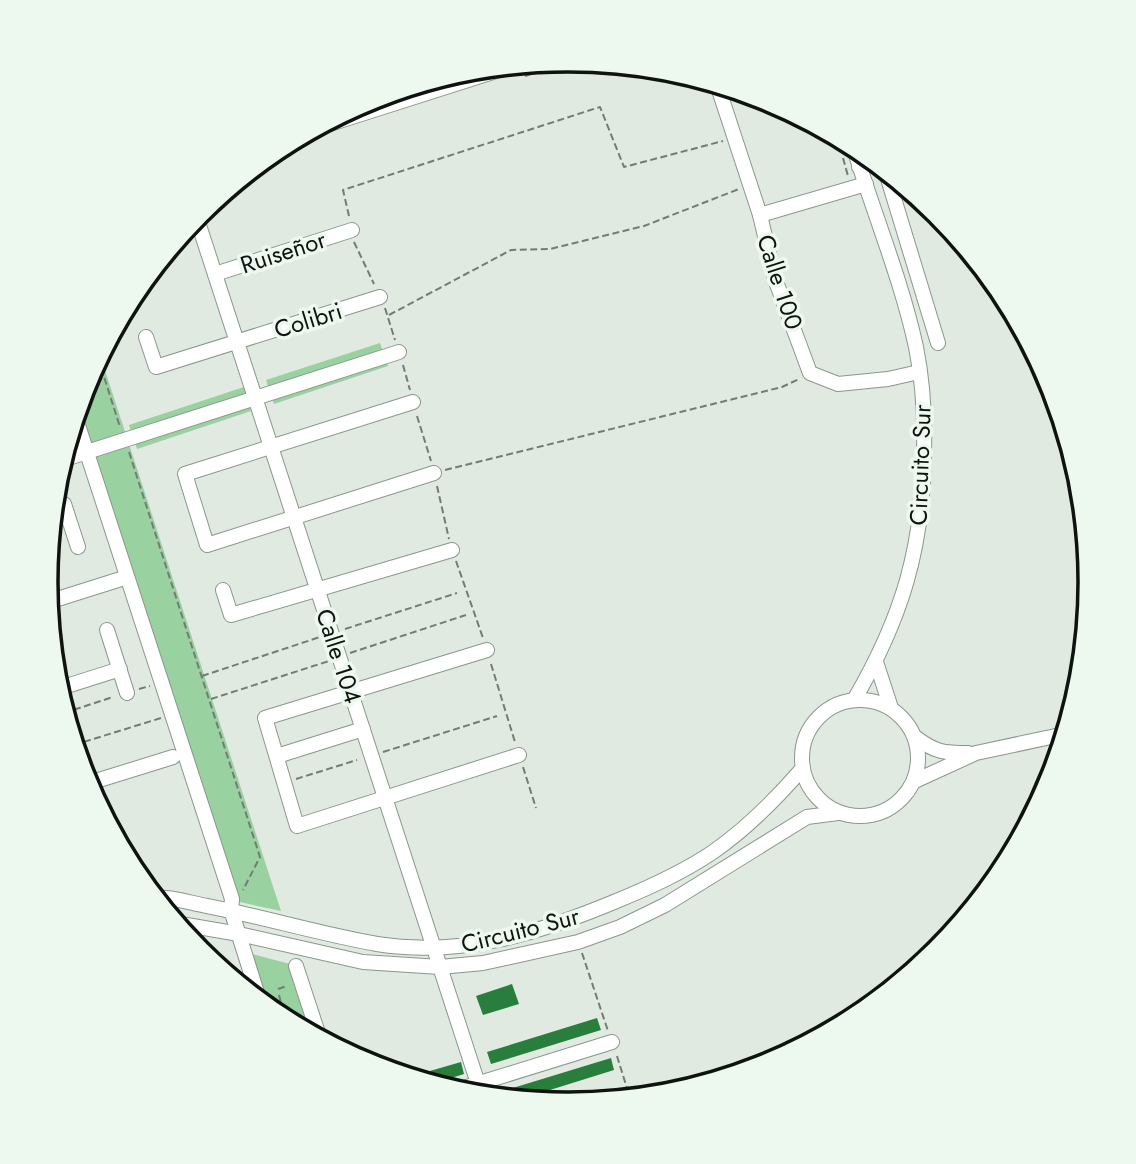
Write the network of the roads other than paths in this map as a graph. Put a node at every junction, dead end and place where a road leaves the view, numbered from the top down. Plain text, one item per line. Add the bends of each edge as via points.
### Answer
1 (448, 86) edge
2 (721, 95) edge
3 (384, 107) edge
4 (858, 163) edge
5 (863, 166) edge
6 (859, 167) junction
7 (866, 184) junction
8 (890, 186) edge
9 (760, 215) junction
10 (200, 229) edge
11 (352, 230) road end
12 (909, 253) junction
13 (891, 258) junction
14 (215, 274) junction
15 (380, 297) road end
16 (146, 337) dead end
17 (237, 342) junction
18 (938, 344) dead end
19 (399, 352) road end
20 (919, 372) junction
21 (256, 398) junction
22 (413, 402) road end
23 (80, 433) edge
24 (271, 445) junction
25 (86, 452) junction
26 (74, 456) edge
27 (434, 473) road end
28 (64, 504) edge
29 (294, 516) junction
30 (78, 547) dead end
31 (452, 550) dead end
32 (121, 579) dead end
33 (317, 588) junction
34 (222, 590) dead end
35 (58, 598) edge
36 (107, 630) dead end
37 (487, 650) road end
38 (876, 662) junction
39 (120, 669) junction
40 (69, 685) edge
41 (351, 692) junction
42 (127, 693) road end
43 (854, 699) junction
44 (891, 708) junction
45 (363, 729) junction
46 (1054, 736) edge
47 (915, 737) junction
48 (976, 753) junction
49 (519, 755) road end
50 (277, 756) junction
51 (173, 757) dead end
52 (802, 769) junction
53 (98, 780) edge
54 (915, 781) junction
55 (385, 798) junction
56 (838, 813) junction
57 (169, 901) edge
58 (231, 911) junction
59 (190, 925) edge
60 (239, 934) junction
61 (434, 948) junction
62 (296, 966) dead end
63 (440, 967) junction
64 (260, 989) edge
65 (316, 1025) edge
66 (612, 1042) road end
67 (478, 1084) edge
68 (491, 1086) edge

1 - 3 street
2 - 9 street, Calle 100
4 - 6 street, Circuito Sur
5 - 6 street
6 - 7 street, Circuito Sur
7 - 9 street
7 - 13 street, Circuito Sur
8 - 12 street
9 - 20 street, Calle 100 via 775,279 810,373 838,384
10 - 14 street, Calle 104
11 - 14 street, Ruiseñor
12 - 13 street
12 - 18 street
13 - 20 street, Circuito Sur
14 - 17 street, Calle 104
15 - 17 street, Colibri
16 - 17 street, Colibri via 156,367
17 - 21 street, Calle 104
19 - 21 street
20 - 38 street, Circuito Sur via 925,415 924,478 916,552
21 - 24 street, Calle 104
21 - 25 street
22 - 24 street
23 - 25 street
24 - 29 street, Calle 104
24 - 29 street via 185,474 207,545
25 - 26 street
25 - 58 street via 232,899
27 - 29 street
28 - 30 street
29 - 33 street, Calle 104
31 - 33 street
32 - 35 street
33 - 34 street via 231,615
33 - 41 street, Calle 104
36 - 39 street
37 - 41 street
38 - 43 street, Circuito Sur
38 - 44 street
39 - 40 street
39 - 42 street
41 - 45 street, Calle 104
41 - 50 street via 265,718
43 - 44 street
43 - 52 street via 827,710 807,731
44 - 47 street
45 - 50 street
45 - 55 street, Calle 104
46 - 48 street
47 - 48 street via 943,753
47 - 54 street via 919,759
48 - 54 street
49 - 55 street
50 - 55 street via 297,826
51 - 53 street
52 - 56 street via 821,803
52 - 61 street, Circuito Sur via 714,851 656,885 557,926 468,946
54 - 56 street via 891,808 856,817
55 - 61 street, Calle 104
56 - 63 street, Circuito Sur via 807,817 665,905 620,927 578,942 483,963
57 - 58 street, Circuito Sur
58 - 60 street
58 - 61 street, Circuito Sur via 378,944
59 - 60 street, Circuito Sur
60 - 63 street, Circuito Sur via 363,962
60 - 64 street
61 - 63 street, Calle 104
62 - 65 street
63 - 67 street, Calle 104
66 - 68 street

